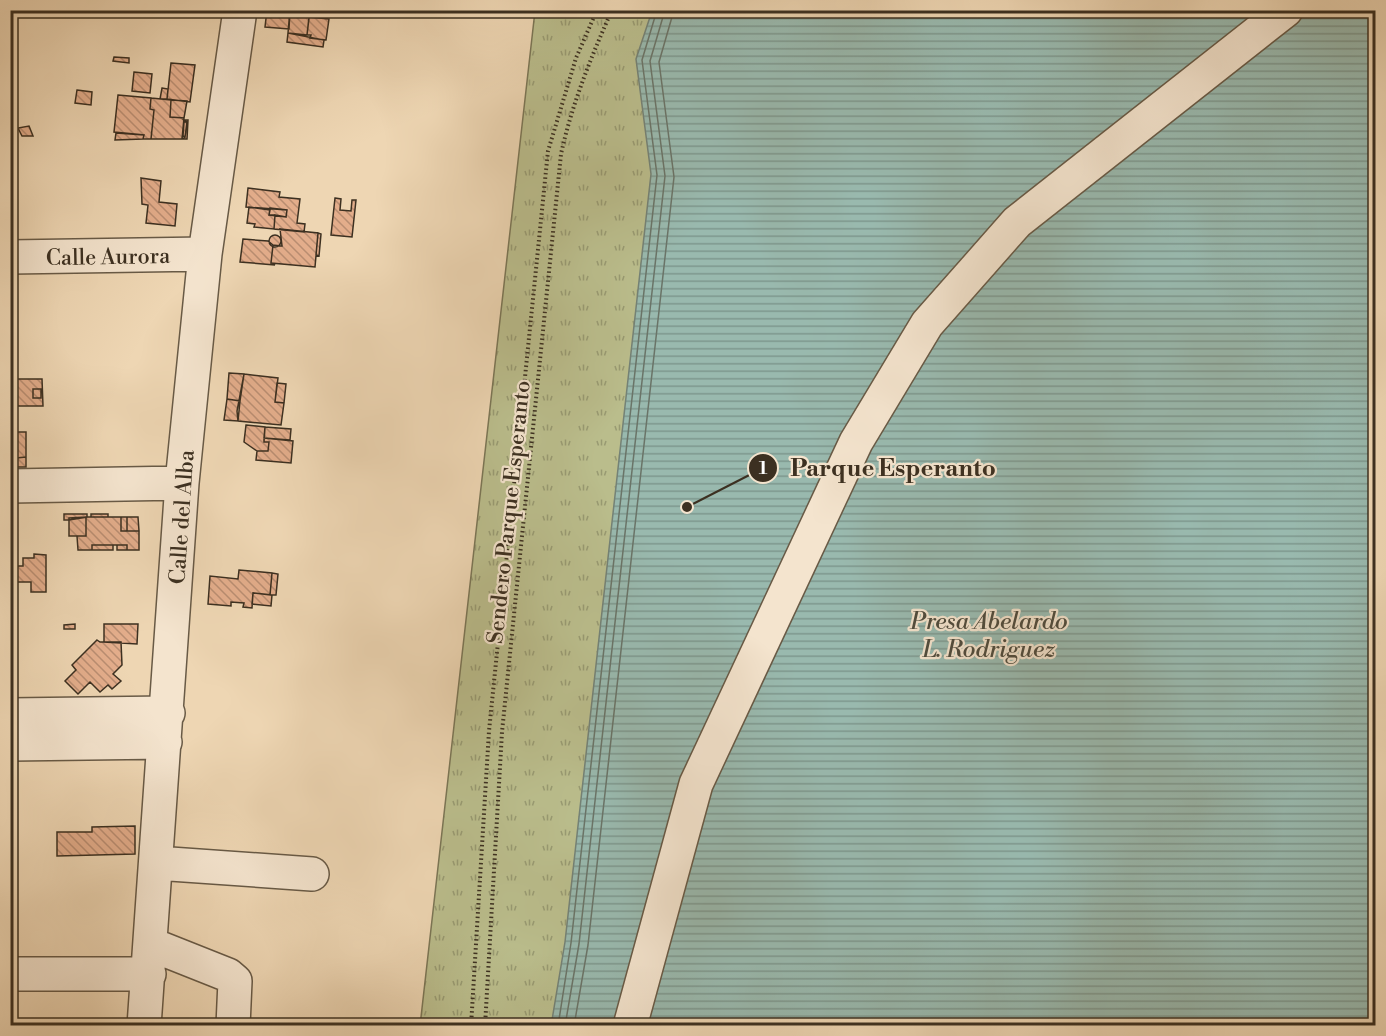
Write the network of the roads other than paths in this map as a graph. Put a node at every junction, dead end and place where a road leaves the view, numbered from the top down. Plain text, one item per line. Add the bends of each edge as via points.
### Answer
1 (240, 10) edge
2 (1286, 10) edge
3 (205, 254) junction
4 (10, 257) edge
5 (182, 483) junction
6 (10, 486) edge
7 (10, 715) edge
8 (167, 727) junction
9 (10, 744) edge
10 (156, 863) junction
11 (312, 874) dead end
12 (150, 959) junction
13 (10, 974) edge
14 (144, 1026) edge
15 (233, 1026) edge
16 (630, 1026) edge

1 - 3 street, Calle del Alba
2 - 16 street via 1017,222 927,324 856,442 696,784
3 - 4 street, Calle Aurora
3 - 5 street, Calle del Alba
5 - 6 street
5 - 8 street, Calle del Alba
7 - 8 street
8 - 9 street
8 - 10 street, Calle del Alba
10 - 11 street
10 - 12 street, Calle del Alba
12 - 13 street
12 - 14 street, Calle del Alba
12 - 15 street via 228,975 235,981

